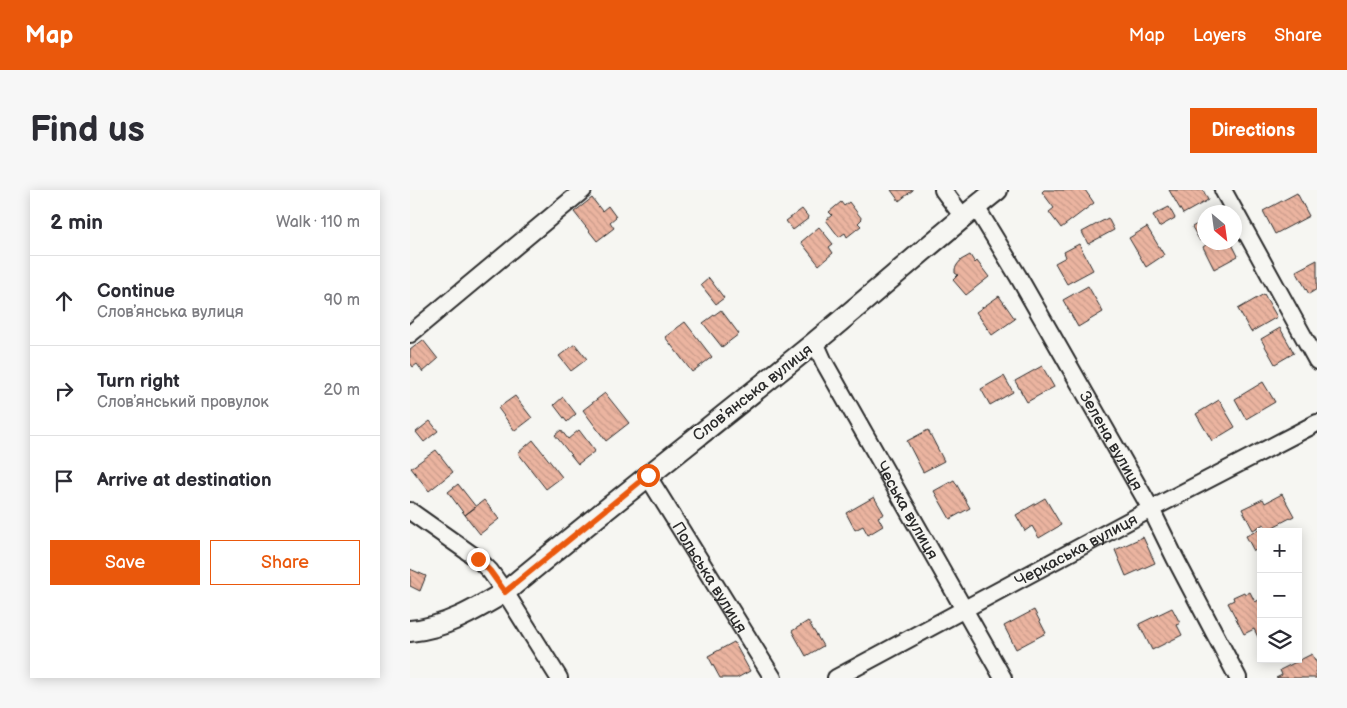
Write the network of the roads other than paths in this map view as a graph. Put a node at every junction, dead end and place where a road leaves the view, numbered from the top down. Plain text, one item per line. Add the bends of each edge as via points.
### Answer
1 (583, 190) edge
2 (943, 190) edge
3 (998, 190) edge
4 (1223, 190) edge
5 (970, 212) junction
6 (410, 334) edge
7 (815, 342) junction
8 (1317, 360) edge
9 (1317, 423) edge
10 (648, 475) junction
11 (1151, 509) junction
12 (410, 511) edge
13 (505, 592) junction
14 (964, 609) junction
15 (410, 631) edge
16 (559, 678) edge
17 (773, 678) edge
18 (836, 678) edge
19 (1003, 678) edge
20 (1238, 678) edge

1 - 6 street
2 - 5 street, Зелена вулиця
3 - 5 street, Словʼянська вулиця
4 - 8 street
5 - 7 street, Словʼянська вулиця
5 - 11 street, Зелена вулиця via 1018,276
7 - 10 street, Словʼянська вулиця
7 - 14 street, Чеська вулиця
9 - 11 street, Черкаська вулиця
10 - 13 street, Словʼянська вулиця
10 - 17 street, Польська вулиця
11 - 14 street, Черкаська вулиця
11 - 20 street, Зелена вулиця
12 - 13 street via 478,559
13 - 15 street, Словʼянська вулиця via 448,623
13 - 16 street
14 - 18 street, Черкаська вулиця
14 - 19 street, Чеська вулиця

